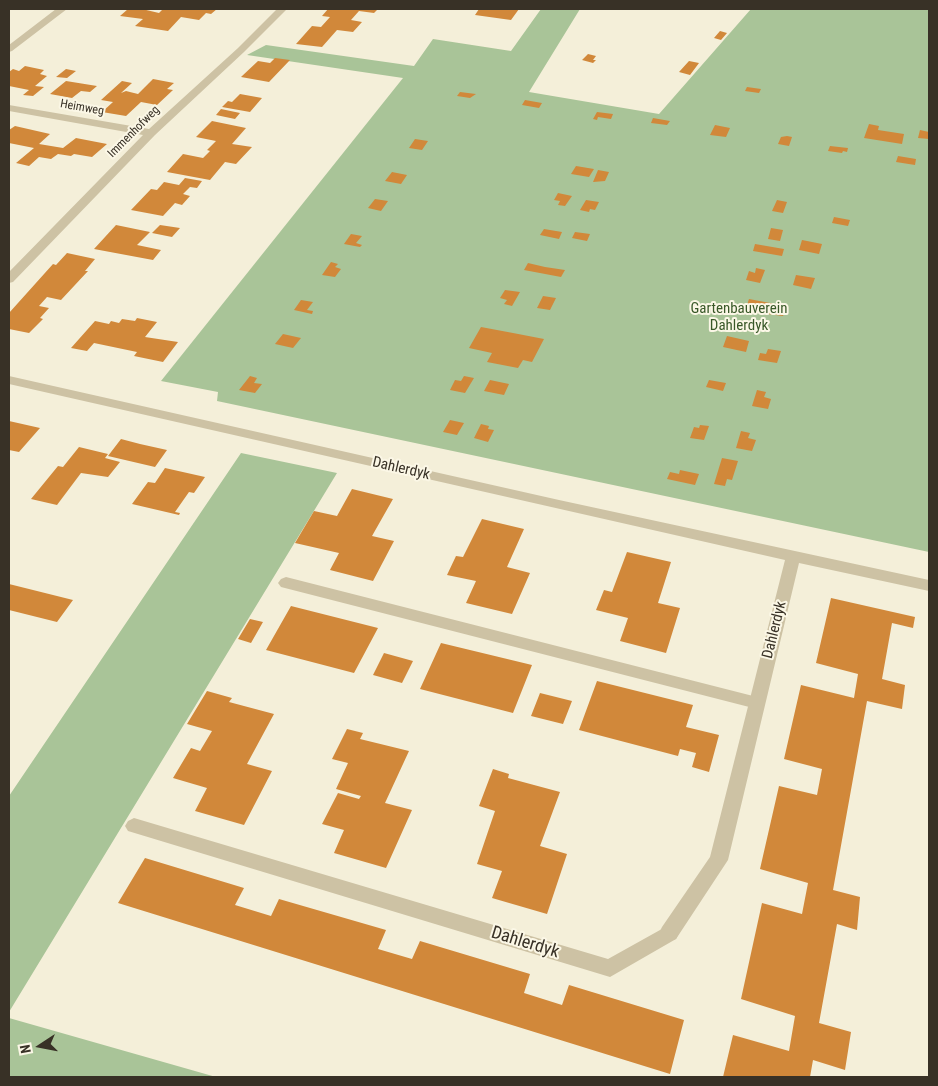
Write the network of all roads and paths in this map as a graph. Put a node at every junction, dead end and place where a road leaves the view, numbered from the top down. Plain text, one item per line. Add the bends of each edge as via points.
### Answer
1 (62, 9) edge
2 (282, 9) edge
3 (9, 49) edge
4 (9, 108) edge
5 (151, 134) junction
6 (9, 279) edge
7 (9, 380) edge
8 (793, 557) junction
9 (286, 583) dead end
10 (929, 586) edge
11 (757, 702) junction
12 (134, 826) dead end

1 - 3 street
2 - 5 street, Immenhofweg
4 - 5 street, Heimweg
5 - 6 street, Immenhofweg
7 - 8 street, Dahlerdyk
8 - 10 street, Dahlerdyk
8 - 11 street, Dahlerdyk
9 - 11 street
11 - 12 street, Dahlerdyk via 718,860 669,933 610,968

